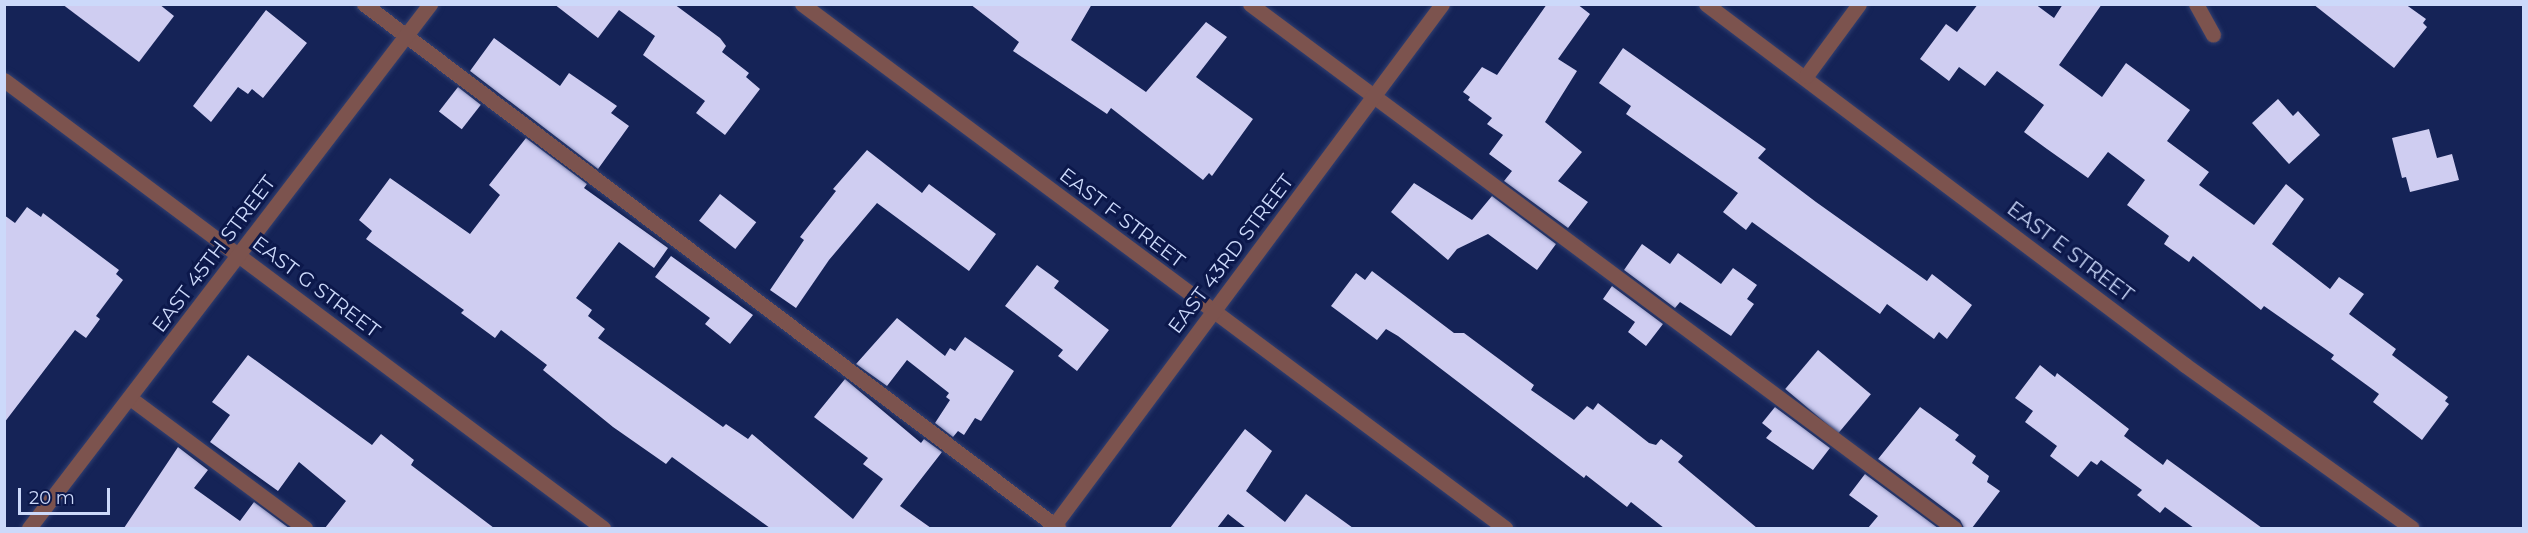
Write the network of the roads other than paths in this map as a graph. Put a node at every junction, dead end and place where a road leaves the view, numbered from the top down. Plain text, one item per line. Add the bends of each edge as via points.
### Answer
1 (364, 4) edge
2 (430, 4) edge
3 (802, 4) edge
4 (1250, 4) edge
5 (1442, 4) edge
6 (1706, 4) edge
7 (1859, 4) edge
8 (2196, 4) edge
9 (2213, 35) dead end
10 (406, 36) junction
11 (1806, 76) junction
12 (4, 80) edge
13 (1373, 98) junction
14 (240, 256) junction
15 (1214, 313) junction
16 (130, 398) junction
17 (29, 528) edge
18 (305, 528) edge
19 (603, 528) edge
20 (1055, 528) edge
21 (1505, 528) edge
22 (1954, 528) edge
23 (2412, 528) edge

1 - 10 street
2 - 10 street, EAST 45TH STREET
3 - 15 street, EAST F STREET
4 - 13 street
5 - 13 street, EAST 43RD STREET
6 - 11 street, EAST E STREET
7 - 11 street
8 - 9 street
10 - 14 street, EAST 45TH STREET
10 - 20 street
11 - 23 street, EAST E STREET via 2185,365
12 - 14 street, EAST G STREET
13 - 15 street, EAST 43RD STREET
13 - 22 street
14 - 16 street, EAST 45TH STREET
14 - 19 street, EAST G STREET
15 - 20 street, EAST 43RD STREET
15 - 21 street, EAST F STREET
16 - 17 street, EAST 45TH STREET
16 - 18 street

